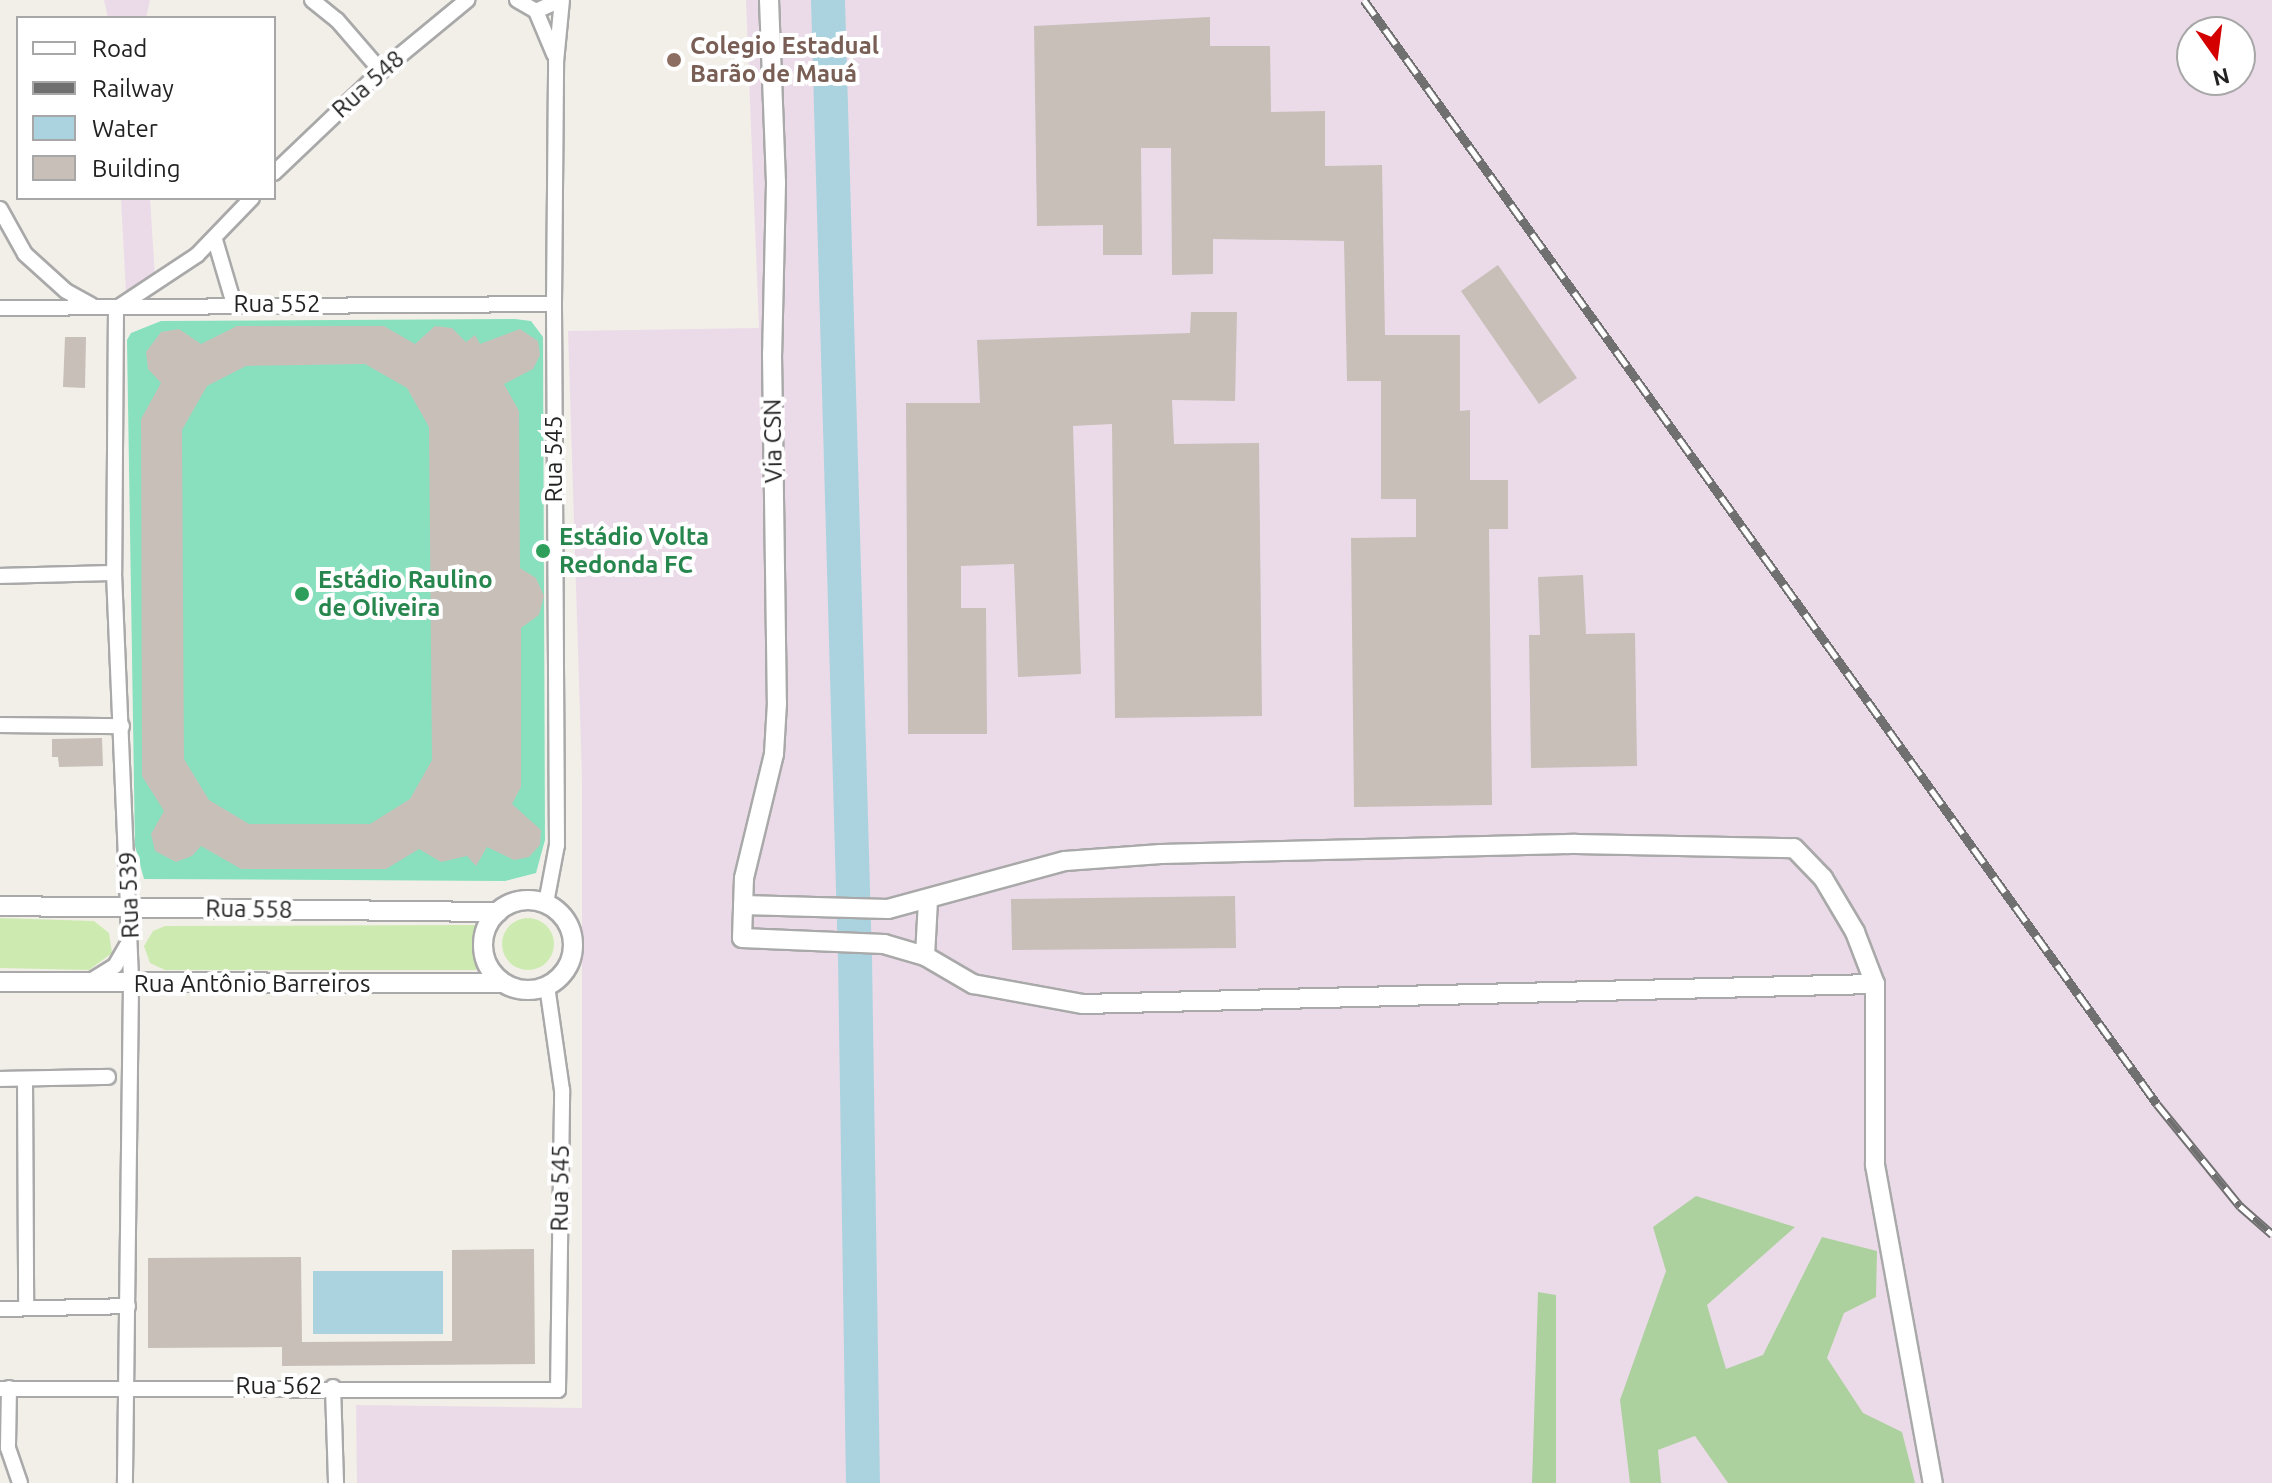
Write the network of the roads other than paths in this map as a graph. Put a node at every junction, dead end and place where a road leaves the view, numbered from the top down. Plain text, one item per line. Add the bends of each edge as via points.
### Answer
1 (312, 0) edge
2 (467, 0) edge
3 (517, 0) edge
4 (562, 0) edge
5 (769, 0) edge
6 (536, 11) junction
7 (556, 62) junction
8 (381, 71) junction
9 (276, 171) edge
10 (250, 200) edge
11 (0, 209) edge
12 (215, 240) junction
13 (234, 304) junction
14 (554, 304) junction
15 (0, 308) edge
16 (100, 308) junction
17 (116, 308) junction
18 (114, 573) junction
19 (0, 576) edge
20 (0, 725) edge
21 (122, 726) junction
22 (928, 901) junction
23 (546, 903) junction
24 (743, 905) junction
25 (0, 906) edge
26 (130, 908) junction
27 (498, 912) junction
28 (130, 936) junction
29 (925, 956) junction
30 (0, 982) edge
31 (503, 983) junction
32 (1875, 984) junction
33 (81, 985) junction
34 (131, 985) junction
35 (547, 986) junction
36 (108, 1077) dead end
37 (0, 1079) edge
38 (25, 1079) junction
39 (128, 1306) junction
40 (26, 1308) junction
41 (0, 1309) edge
42 (125, 1385) junction
43 (333, 1387) junction
44 (4, 1388) edge
45 (558, 1390) joint
46 (20, 1483) edge
47 (125, 1483) edge
48 (336, 1483) edge
49 (1933, 1483) edge

1 - 8 street
2 - 8 street, Rua 548
3 - 6 street
4 - 6 street
4 - 7 street, Rua 545
5 - 24 street, Via CSN via 776,183 774,754 744,878
6 - 7 street, Rua 545
7 - 14 street, Rua 545
8 - 9 street, Rua 548
10 - 12 street
11 - 16 street via 15,241 37,266 80,300
12 - 13 street
12 - 17 street
13 - 14 street, Rua 552
13 - 17 street, Rua 552
14 - 23 street, Rua 545 via 557,845
15 - 16 street, Rua 552
16 - 17 street, Rua 552
17 - 18 street, Rua 539
18 - 19 street
18 - 21 street, Rua 539
20 - 21 street
21 - 26 street, Rua 539
22 - 24 street via 888,909
22 - 29 street
22 - 32 street via 985,879 1065,861 1161,854 1576,844 1794,848 1823,878 1855,932
23 - 27 street via 521,900
23 - 35 street via 560,913 573,939 568,967
24 - 29 street, Via CSN via 742,938 884,944
25 - 26 street, Rua 558
26 - 27 street, Rua 558
26 - 28 street, Rua 539
27 - 31 street via 484,935 483,949 493,974
28 - 33 street via 115,966
28 - 34 street, Rua 539
29 - 32 street via 973,984 1083,1004
30 - 33 street, Rua Antônio Barreiros
31 - 34 street, Rua Antônio Barreiros
31 - 35 street via 532,990
32 - 49 street via 1875,1165
33 - 34 street, Rua Antônio Barreiros
34 - 39 street, Rua 539
35 - 45 street, Rua 545 via 562,1090
36 - 38 street
37 - 38 street
38 - 40 street
39 - 40 street
39 - 42 street, Rua 539
40 - 41 street
42 - 43 street, Rua 562
42 - 44 street, Rua 562
42 - 47 street, Rua 539
43 - 45 street, Rua 562
43 - 48 street
44 - 46 street via 8,1448

